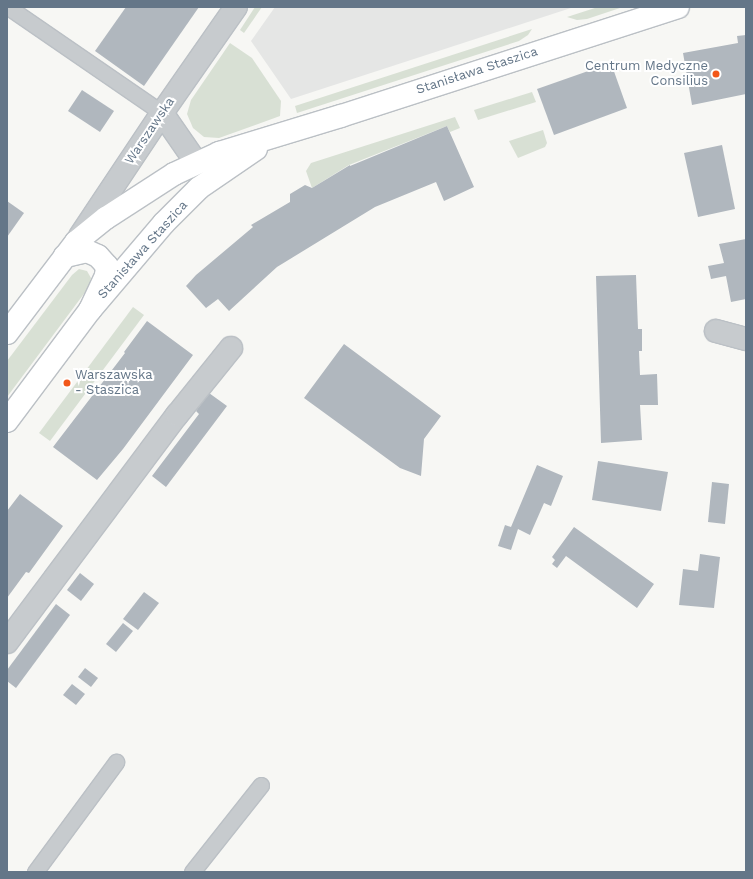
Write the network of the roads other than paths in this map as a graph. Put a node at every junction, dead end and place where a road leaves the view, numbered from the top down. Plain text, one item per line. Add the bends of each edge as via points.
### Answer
1 (8, 7) edge
2 (236, 7) edge
3 (678, 7) edge
4 (162, 113) junction
5 (275, 137) junction
6 (197, 163) junction
7 (210, 181) junction
8 (71, 249) junction
9 (90, 310) junction
10 (716, 331) dead end
11 (7, 333) edge
12 (746, 339) edge
13 (231, 348) dead end
14 (7, 421) edge
15 (7, 642) edge
16 (116, 762) dead end
17 (261, 784) dead end
18 (35, 872) edge
19 (192, 872) edge

1 - 4 lane
2 - 4 street, Warszawska
3 - 5 main road, Stanisława Staszica
4 - 6 street
4 - 8 street, Warszawska
5 - 6 main road, Stanisława Staszica
5 - 7 main road, Stanisława Staszica
6 - 7 street
6 - 8 main road, Stanisława Staszica via 138,196 106,218
7 - 9 main road, Stanisława Staszica via 199,188 164,223
8 - 9 main road via 87,251 98,256 107,266 102,287
8 - 11 main road, Warszawska
9 - 14 main road
10 - 12 street
13 - 15 street via 177,415
16 - 18 lane
17 - 19 lane

